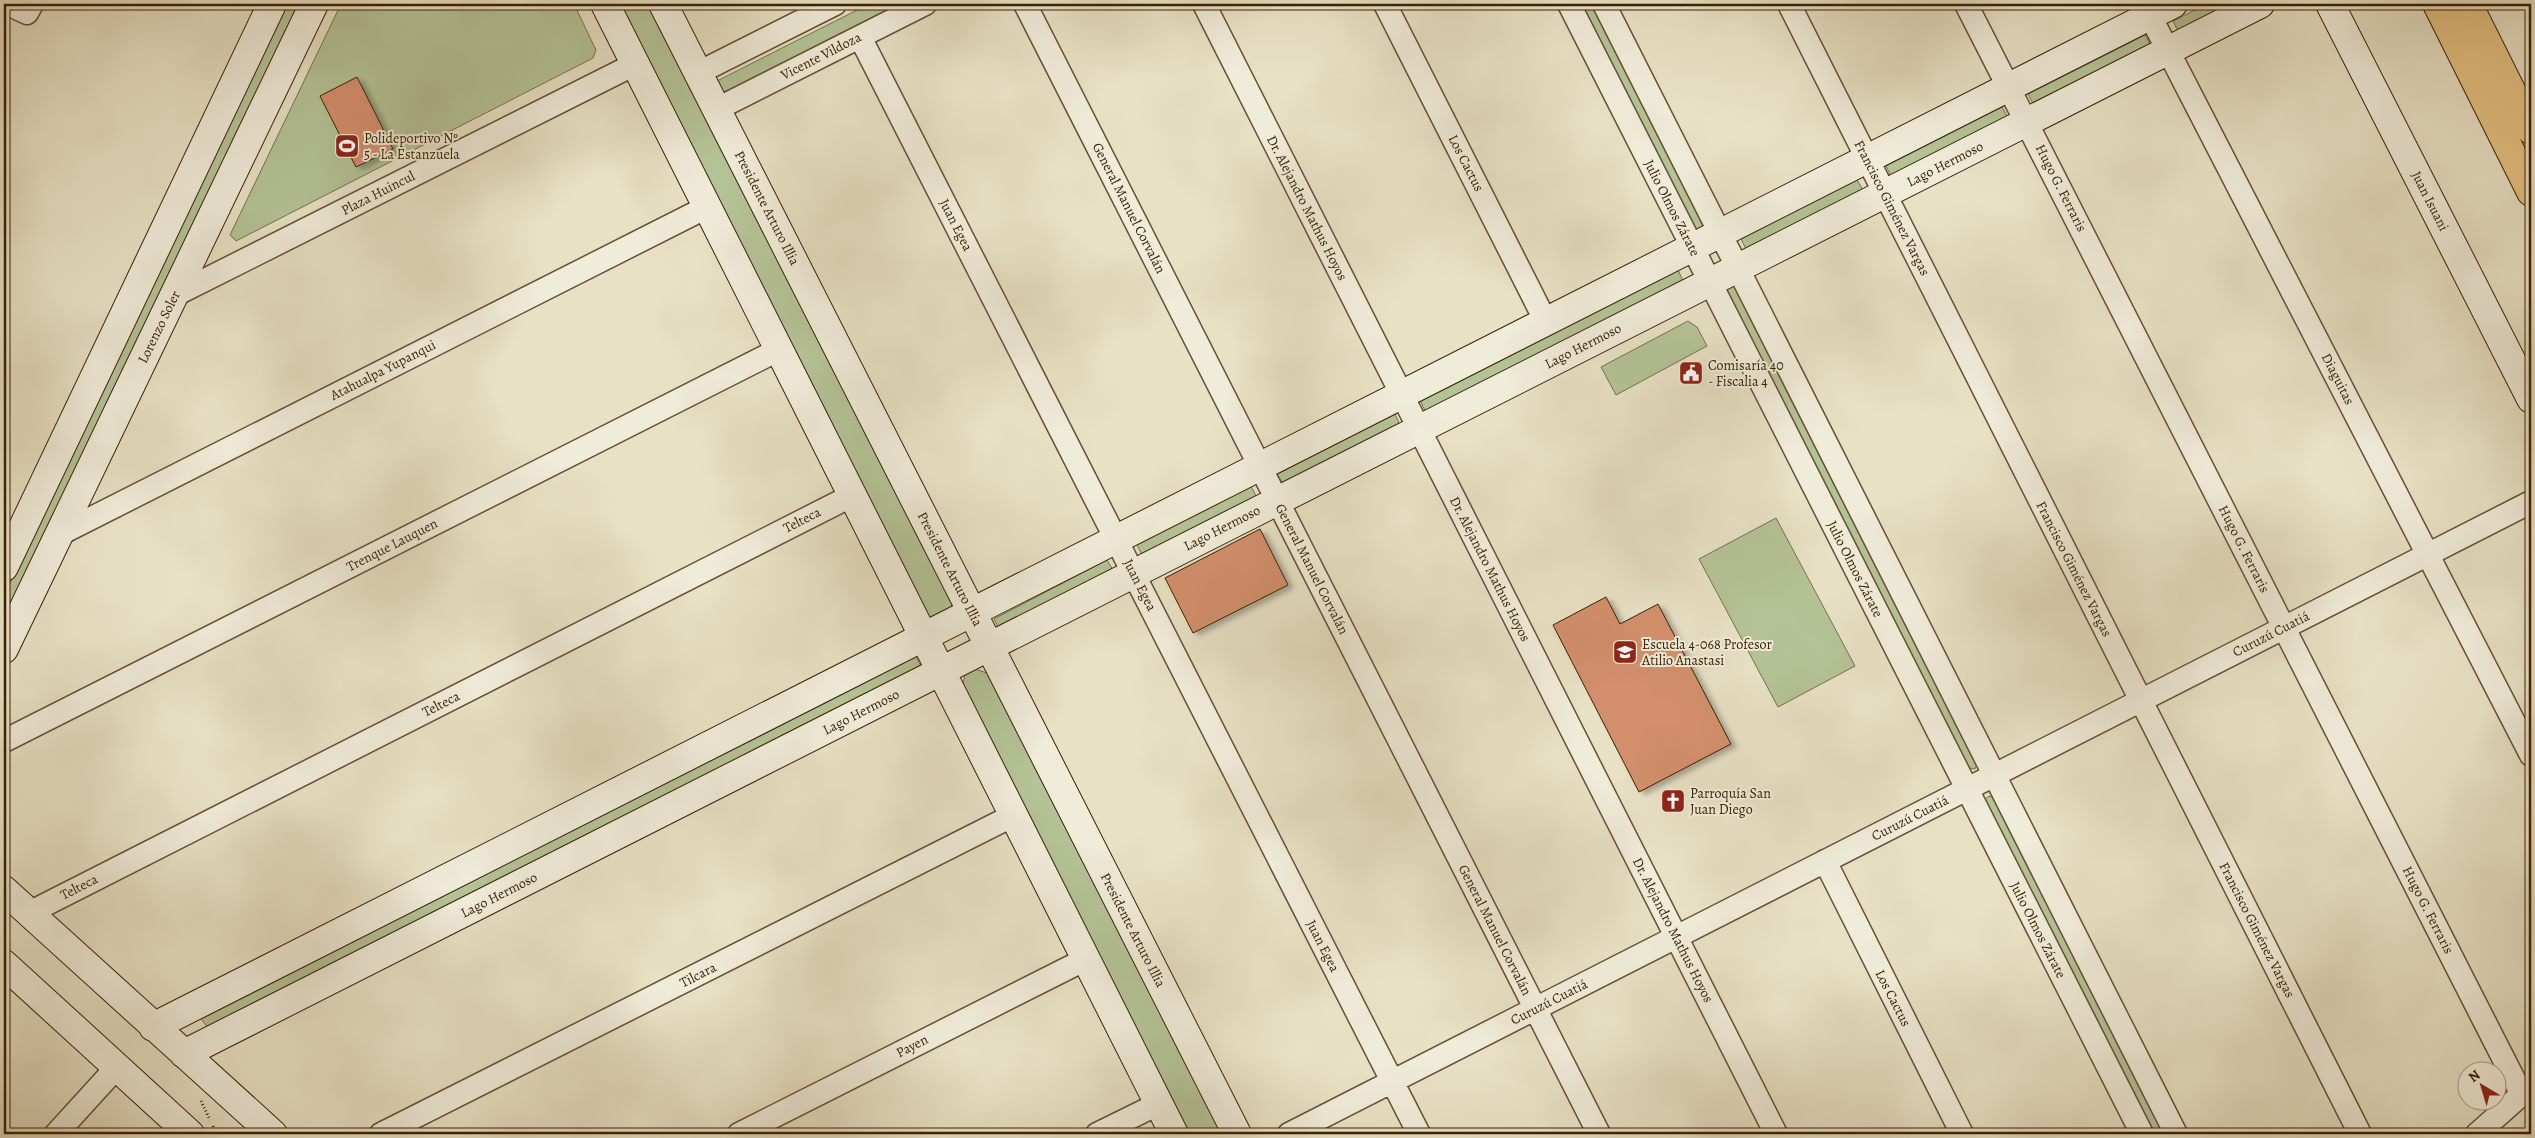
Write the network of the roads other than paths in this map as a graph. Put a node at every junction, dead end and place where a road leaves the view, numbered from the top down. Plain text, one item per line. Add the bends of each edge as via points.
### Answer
1 (272, 4) edge
2 (314, 4) edge
3 (605, 4) edge
4 (663, 4) edge
5 (834, 4) edge
6 (925, 4) edge
7 (1025, 4) edge
8 (1204, 4) edge
9 (1386, 4) edge
10 (1569, 4) edge
11 (1604, 4) edge
12 (1789, 4) edge
13 (1966, 4) edge
14 (2260, 4) edge
15 (2330, 4) edge
16 (2437, 4) edge
17 (2468, 4) edge
18 (2156, 8) edge
19 (860, 36) junction
20 (2169, 51) junction
21 (635, 64) junction
22 (698, 73) junction
23 (2009, 87) junction
24 (717, 109) junction
25 (2027, 122) junction
26 (2531, 130) edge
27 (1867, 159) junction
28 (2531, 192) edge
29 (1885, 194) junction
30 (707, 206) junction
31 (1720, 233) junction
32 (1692, 247) junction
33 (1738, 268) junction
34 (1710, 282) junction
35 (175, 294) junction
36 (1546, 322) junction
37 (780, 350) junction
38 (1402, 395) junction
39 (2531, 399) edge
40 (1419, 428) junction
41 (1260, 466) junction
42 (852, 494) junction
43 (1278, 500) junction
44 (2531, 502) edge
45 (60, 534) junction
46 (1116, 540) junction
47 (2428, 554) junction
48 (4, 567) edge
49 (1134, 573) junction
50 (972, 612) junction
51 (2284, 628) junction
52 (924, 637) junction
53 (990, 647) junction
54 (4, 649) edge
55 (942, 672) junction
56 (2141, 700) junction
57 (4, 741) edge
58 (2531, 755) edge
59 (1994, 775) junction
60 (1967, 789) junction
61 (1014, 815) junction
62 (1825, 862) junction
63 (4, 890) edge
64 (28, 913) junction
65 (1676, 937) junction
66 (1086, 959) junction
67 (4, 964) edge
68 (1535, 1009) junction
69 (153, 1027) junction
70 (184, 1054) junction
71 (117, 1067) junction
72 (1392, 1082) junction
73 (2526, 1091) edge
74 (1158, 1104) junction
75 (56, 1134) edge
76 (190, 1134) edge
77 (273, 1134) edge
78 (381, 1134) edge
79 (739, 1134) edge
80 (1097, 1134) edge
81 (1174, 1134) edge
82 (1237, 1134) edge
83 (1289, 1134) edge
84 (1419, 1134) edge
85 (1599, 1134) edge
86 (1776, 1134) edge
87 (1962, 1134) edge
88 (2142, 1134) edge
89 (2176, 1134) edge
90 (2360, 1134) edge
91 (2477, 1134) edge

1 - 48 street
2 - 35 street, Lorenzo Soler
3 - 21 street
4 - 22 street, Presidente Arturo Illia
5 - 22 street
6 - 19 street, Vicente Vildoza
7 - 41 street, General Manuel Corvalán
8 - 38 street, Dr. Alejandro Mathus Hoyos
9 - 36 street, Los Cactus
10 - 32 street, Julio Olmos Zárate
11 - 31 street
12 - 27 street, Francisco Giménez Vargas
13 - 23 street, Hugo G. Ferraris
14 - 20 street, Lago Hermoso
15 - 39 street, Juan Isuani
16 - 28 highway
17 - 26 highway
18 - 20 street, Diaguitas
18 - 23 street
19 - 24 street, Vicente Vildoza
19 - 46 street, Juan Egea
20 - 25 street, Lago Hermoso
20 - 47 street, Diaguitas
21 - 30 street
21 - 35 street, Plaza Huincul
22 - 24 street, Presidente Arturo Illia
23 - 25 street, Hugo G. Ferraris
23 - 27 street
24 - 50 street, Presidente Arturo Illia
25 - 29 street, Lago Hermoso
25 - 51 street, Hugo G. Ferraris
27 - 29 street, Francisco Giménez Vargas
27 - 31 street
29 - 33 street, Lago Hermoso
29 - 56 street, Francisco Giménez Vargas
30 - 37 street
30 - 45 street, Atahualpa Yupanqui
31 - 32 street
31 - 33 street
32 - 34 street, Julio Olmos Zárate
32 - 36 street
33 - 34 street, Lago Hermoso
33 - 59 street
34 - 40 street, Lago Hermoso
34 - 60 street, Julio Olmos Zárate
35 - 45 street, Lorenzo Soler
36 - 38 street
37 - 42 street
37 - 57 street, Trenque Lauquen
38 - 40 street, Dr. Alejandro Mathus Hoyos
38 - 41 street
40 - 43 street, Lago Hermoso
40 - 65 street, Dr. Alejandro Mathus Hoyos
41 - 43 street, General Manuel Corvalán
41 - 46 street
42 - 52 street
42 - 64 street, Telteca
43 - 49 street, Lago Hermoso
43 - 68 street, General Manuel Corvalán
44 - 47 street, Curuzú Cuatiá
45 - 54 street, Lorenzo Soler
46 - 49 street, Juan Egea
46 - 50 street
47 - 51 street, Curuzú Cuatiá
47 - 58 street, Diaguitas
49 - 53 street, Lago Hermoso
49 - 72 street, Juan Egea
50 - 52 street
50 - 53 street, Presidente Arturo Illia
51 - 56 street, Curuzú Cuatiá
51 - 73 street, Hugo G. Ferraris
52 - 55 street
52 - 69 street
53 - 55 street, Lago Hermoso
53 - 82 street, Presidente Arturo Illia
55 - 61 street
55 - 70 street, Lago Hermoso
56 - 59 street, Curuzú Cuatiá
56 - 90 street, Francisco Giménez Vargas
59 - 60 street, Curuzú Cuatiá
59 - 89 street
60 - 62 street, Curuzú Cuatiá
60 - 88 street, Julio Olmos Zárate
61 - 66 street
61 - 78 street, Tilcara
62 - 65 street, Curuzú Cuatiá
62 - 87 street, Los Cactus
63 - 64 street
64 - 69 street
65 - 68 street, Curuzú Cuatiá
65 - 86 street, Dr. Alejandro Mathus Hoyos
66 - 74 street
66 - 79 street, Payen
67 - 71 street
68 - 72 street, Curuzú Cuatiá
68 - 85 street, General Manuel Corvalán
69 - 70 street
70 - 77 street
71 - 75 street
71 - 76 street
72 - 83 street, Curuzú Cuatiá
72 - 84 street, Juan Egea
73 - 91 street
74 - 80 street
74 - 81 street

